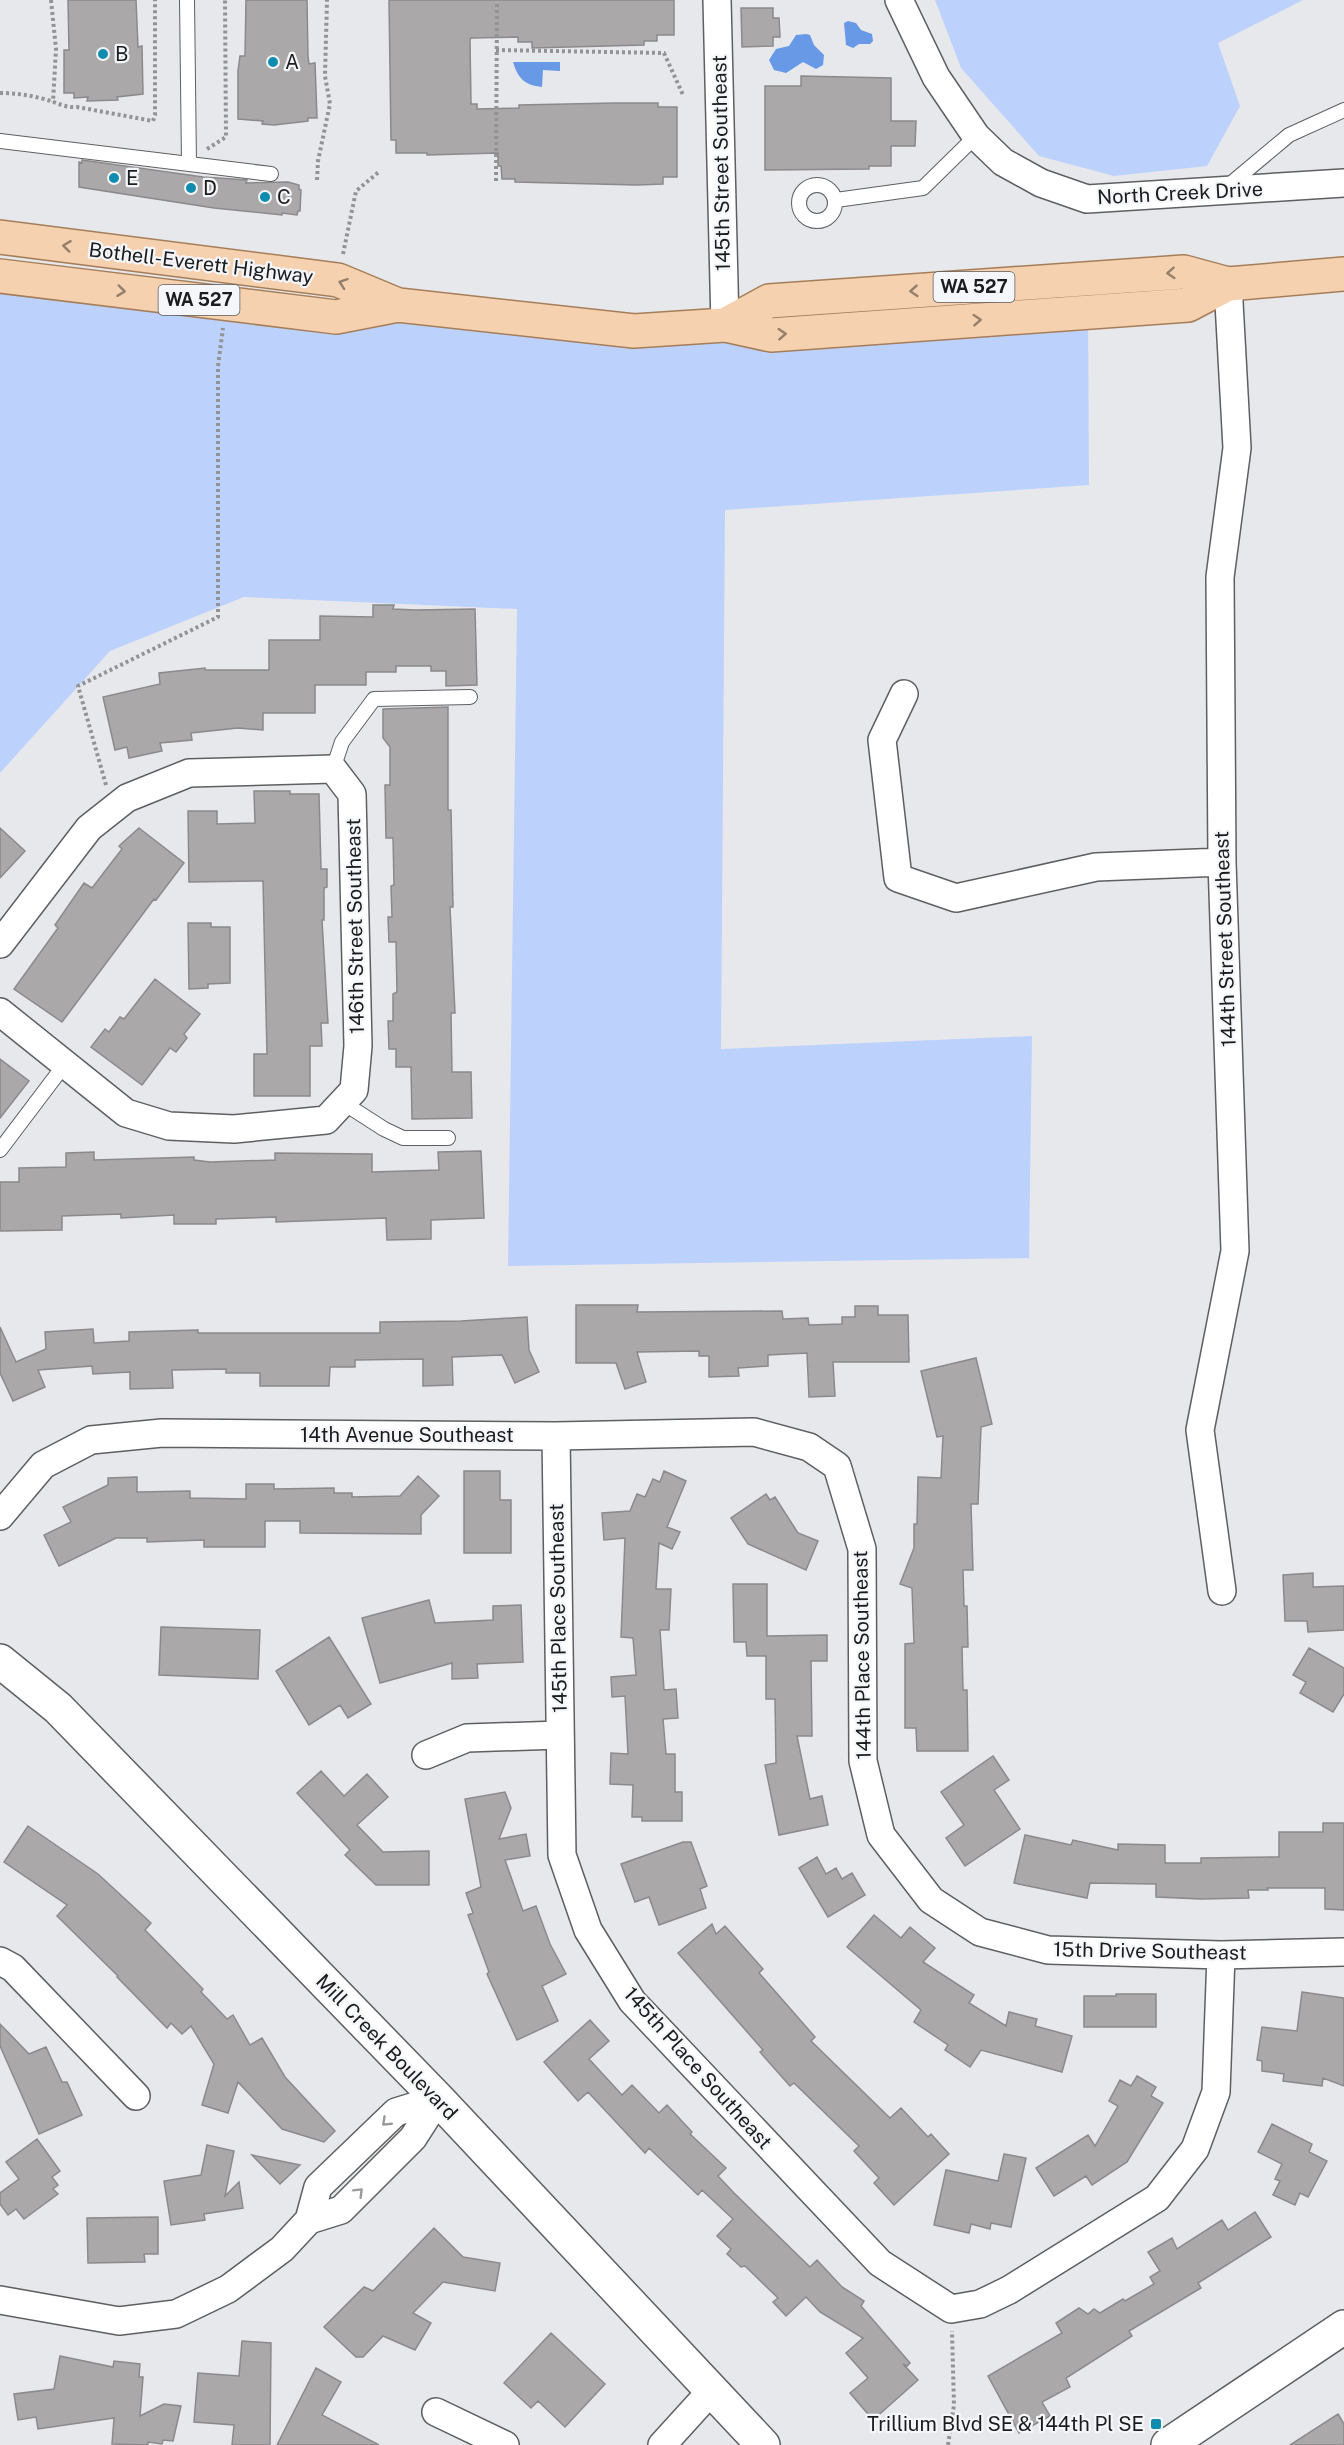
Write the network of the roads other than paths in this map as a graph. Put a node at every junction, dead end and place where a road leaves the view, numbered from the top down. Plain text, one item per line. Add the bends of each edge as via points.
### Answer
1 (187, 0) edge
2 (717, 0) edge
3 (899, 0) edge
4 (1344, 110) edge
5 (976, 136) junction
6 (0, 141) edge
7 (189, 164) junction
8 (271, 174) dead end
9 (1344, 183) edge
10 (1222, 192) junction
11 (836, 200) dead end
12 (0, 237) edge
13 (1344, 274) edge
14 (0, 276) edge
15 (1228, 284) junction
16 (398, 305) junction
17 (725, 325) junction
18 (904, 694) dead end
19 (470, 697) dead end
20 (333, 769) junction
21 (1222, 862) junction
22 (0, 944) edge
23 (0, 1012) edge
24 (65, 1064) junction
25 (348, 1096) junction
26 (448, 1138) dead end
27 (0, 1150) edge
28 (556, 1436) junction
29 (837, 1466) joint
30 (0, 1516) edge
31 (1222, 1591) dead end
32 (0, 1661) edge
33 (560, 1735) junction
34 (426, 1755) dead end
35 (931, 1900) joint
36 (1344, 1952) edge
37 (1221, 1954) junction
38 (0, 1961) edge
39 (136, 2096) dead end
40 (438, 2099) junction
41 (0, 2300) edge
42 (1344, 2327) edge
43 (712, 2390) junction
44 (436, 2412) dead end
45 (505, 2445) edge
46 (662, 2445) edge
47 (763, 2445) edge
48 (1168, 2445) edge

1 - 7 lane
2 - 17 street, 145th Street Southeast
3 - 5 street, North Creek Drive via 936,77
4 - 10 lane via 1289,135
5 - 10 street, North Creek Drive via 1003,162 1041,183 1087,199
5 - 11 lane via 923,188
6 - 7 lane
7 - 8 lane
9 - 10 street, North Creek Drive
16 -> 12 main road, Bothell-Everett Highway via 338,280
13 - 15 main road, Bothell-Everett Highway / WA 527
14 -> 16 main road, Bothell-Everett Highway / WA 527 via 336,317
15 - 17 main road, Bothell-Everett Highway / WA 527 via 1188,305 771,335
15 - 21 street, 144th Street Southeast via 1237,448 1220,577
16 - 17 main road, Bothell-Everett Highway / WA 527 via 634,331
18 - 21 street via 882,740 898,878 956,898 1096,867
19 - 20 lane via 374,699 342,742
20 - 22 street via 189,773 127,798 89,828
20 - 25 street, 146th Street Southeast via 352,794 358,1046
21 - 31 street, 144th Street Southeast via 1235,1251 1200,1430
23 - 24 street
24 - 25 street via 126,1113 169,1125 234,1129 326,1120
24 - 27 lane
25 - 26 lane via 403,1138
28 - 29 street, 14th Avenue Southeast via 754,1432 809,1447
28 - 30 street, 14th Avenue Southeast via 162,1433 91,1440 43,1465
28 - 33 street, 145th Place Southeast
29 - 35 street, 144th Place Southeast via 862,1549 863,1761 881,1835
32 - 40 street, Mill Creek Boulevard via 58,1708
33 - 34 street via 467,1738
33 - 37 street, 145th Place Southeast via 562,1855 588,1930 632,2001 880,2263 951,2309 980,2304 1009,2290 1157,2198 1164,2189 1195,2148 1216,2092
35 - 37 street, 15th Drive Southeast via 980,1932 1048,1950
36 - 37 street, 15th Drive Southeast
38 - 39 street via 13,1968
40 - 41 street via 413,2138 341,2210 309,2220 282,2248 228,2289 176,2314 118,2321
40 - 43 street, Mill Creek Boulevard
42 - 48 street
43 - 46 street
43 - 47 street, Mill Creek Boulevard
44 - 45 street

